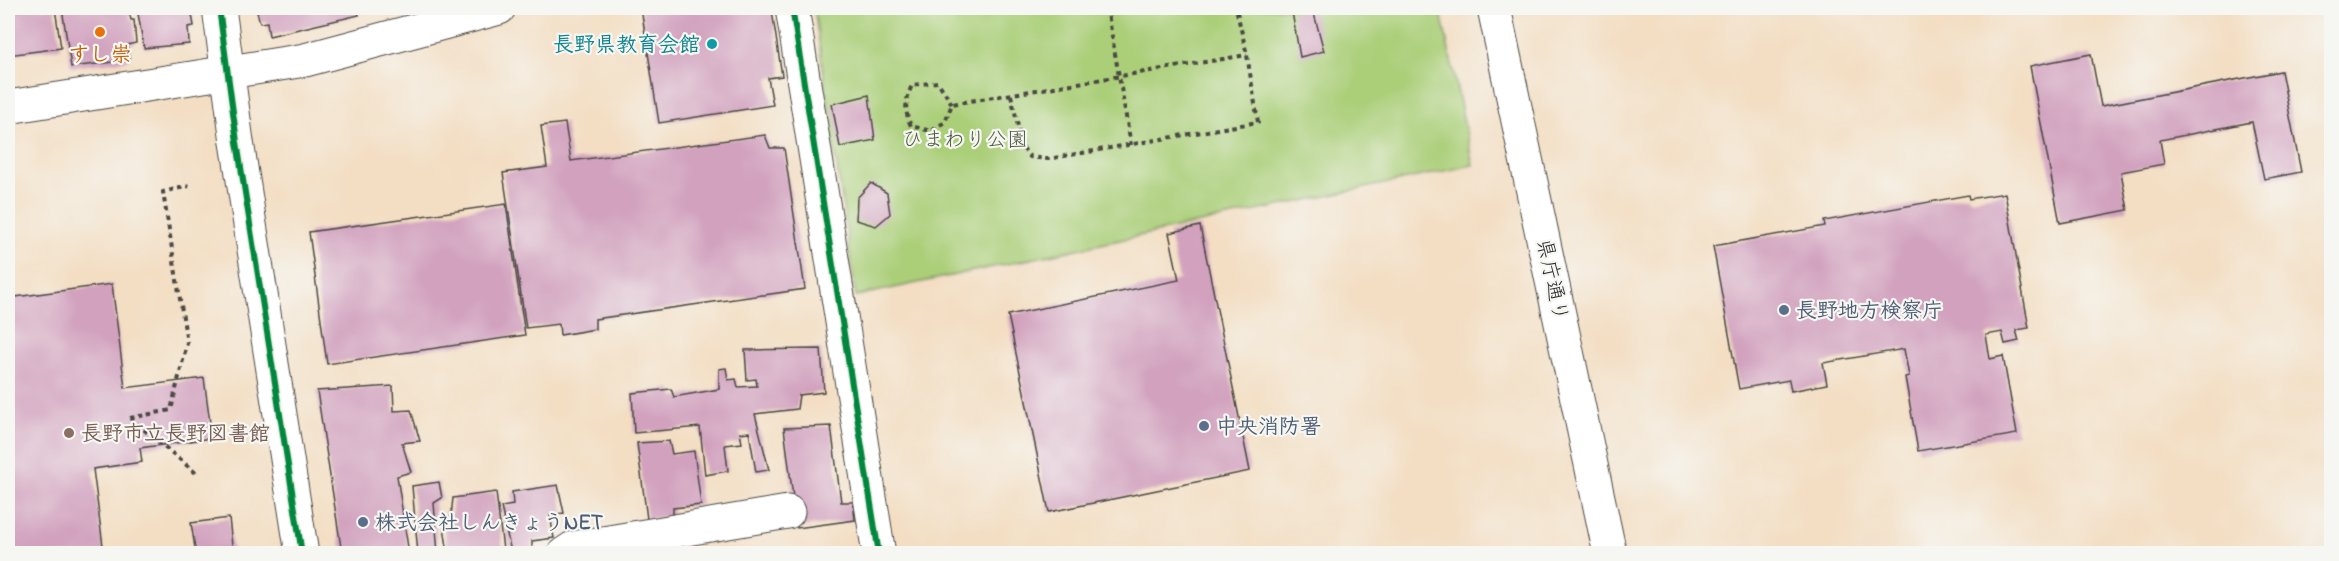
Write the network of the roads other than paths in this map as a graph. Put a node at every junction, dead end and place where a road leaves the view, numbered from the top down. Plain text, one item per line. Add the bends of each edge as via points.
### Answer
1 (219, 8) edge
2 (499, 8) edge
3 (792, 8) edge
4 (1494, 8) edge
5 (229, 73) junction
6 (8, 107) edge
7 (788, 512) dead end
8 (302, 554) edge
9 (564, 554) edge
10 (879, 554) edge
11 (1610, 554) edge

1 - 5 street
2 - 5 street via 305,60
3 - 10 street
4 - 11 street, 県庁通り
5 - 6 street
5 - 8 street
7 - 9 street via 573,548

